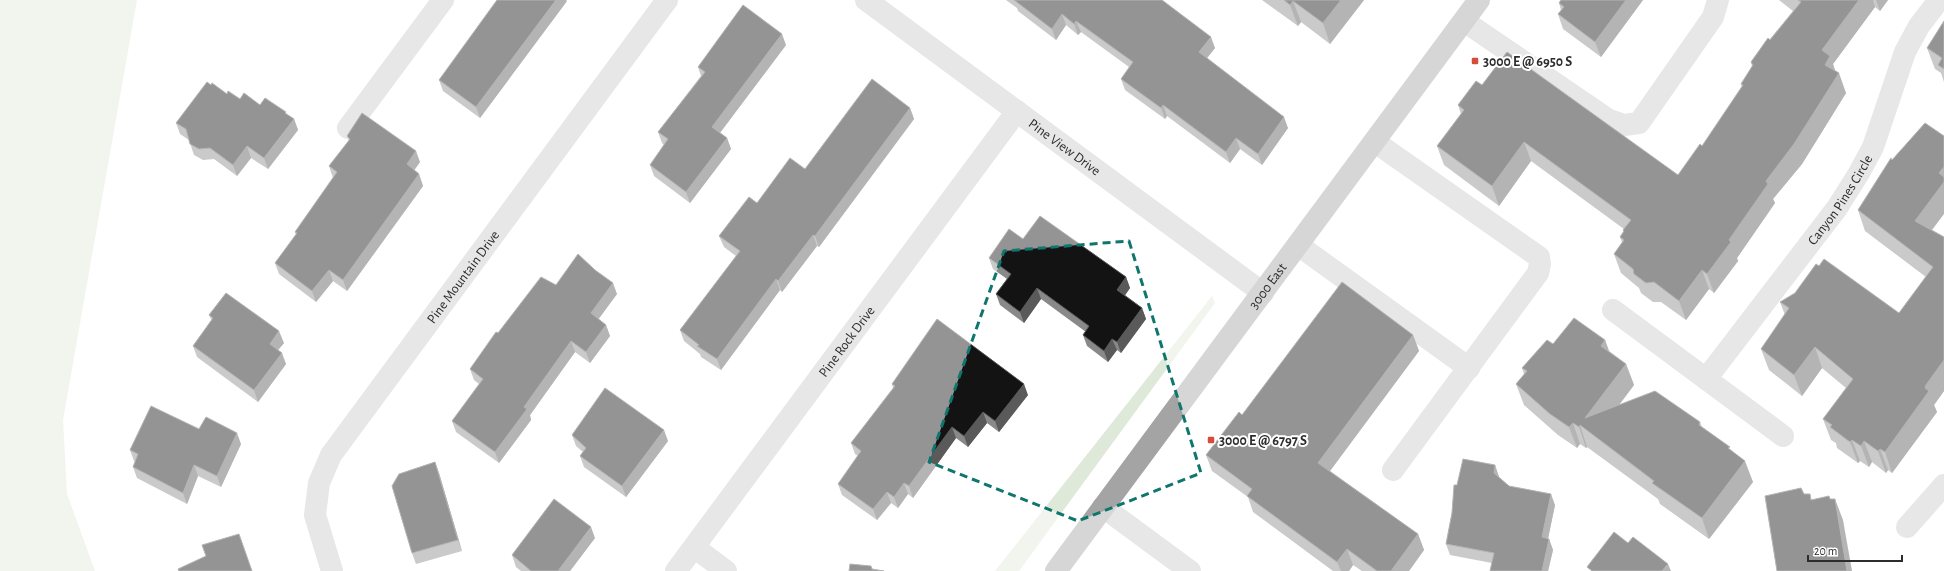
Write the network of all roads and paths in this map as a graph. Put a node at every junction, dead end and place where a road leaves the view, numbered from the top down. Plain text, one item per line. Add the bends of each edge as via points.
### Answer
1 (443, 0) edge
2 (667, 0) edge
3 (866, 0) edge
4 (1718, 0) edge
5 (1939, 0) edge
6 (1477, 1) edge
7 (1464, 22) junction
8 (1017, 111) junction
9 (348, 128) dead end
10 (1375, 142) junction
11 (1298, 245) junction
12 (1263, 293) junction
13 (1613, 310) dead end
14 (1469, 368) junction
15 (1706, 379) junction
16 (1783, 436) dead end
17 (1393, 470) dead end
18 (1944, 485) edge
19 (1103, 507) junction
20 (1907, 527) dead end
21 (694, 547) junction
22 (332, 571) edge
23 (676, 571) edge
24 (726, 571) edge
25 (1056, 571) edge
26 (1190, 571) edge

1 - 9 street
2 - 22 street, Pine Mountain Drive via 331,455 319,483 315,515
3 - 8 street, Pine View Drive
4 - 7 street via 1713,17 1639,123 1624,125 1609,120
5 - 15 street, Canyon Pines Circle via 1919,26 1905,52 1873,147 1859,173 1837,208
6 - 7 main road, 3000 East
7 - 10 main road, 3000 East
8 - 12 street, Pine View Drive
8 - 21 street, Pine Rock Drive
10 - 11 main road, 3000 East
10 - 14 street via 1538,257 1538,273
11 - 12 main road, 3000 East
11 - 14 street
12 - 19 main road, 3000 East
13 - 15 street
14 - 17 street
15 - 16 street
18 - 20 street
19 - 25 main road, 3000 East
19 - 26 street
21 - 23 street, Pine Rock Drive
21 - 24 street

